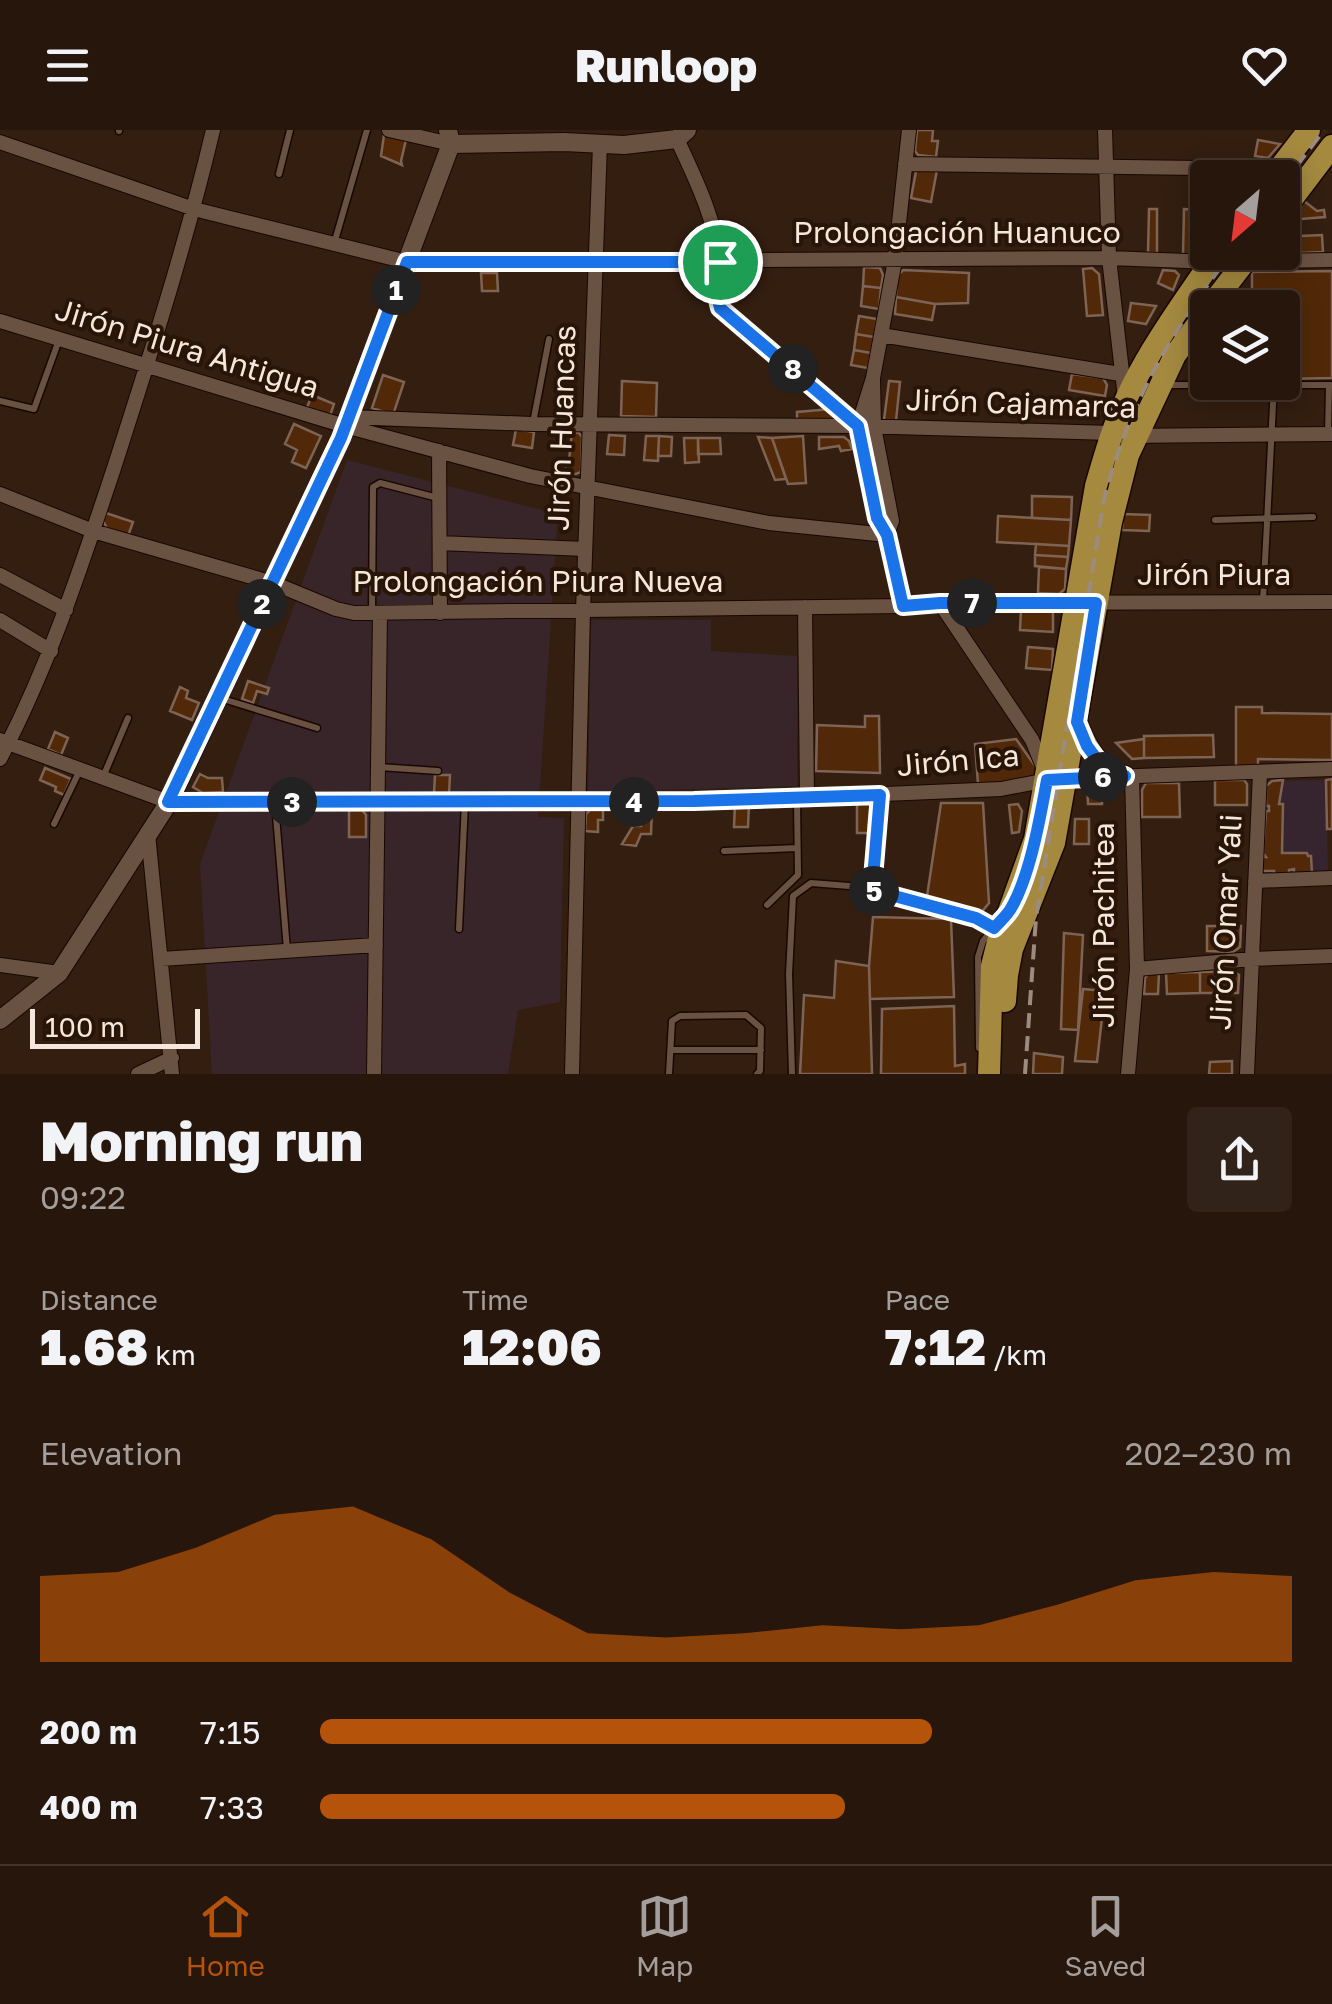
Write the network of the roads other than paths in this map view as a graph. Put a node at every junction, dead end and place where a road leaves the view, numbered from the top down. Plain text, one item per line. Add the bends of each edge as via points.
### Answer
1 (212, 130) edge
2 (290, 130) edge
3 (368, 130) edge
4 (390, 130) edge
5 (910, 130) edge
6 (1105, 130) edge
7 (1309, 130) edge
8 (682, 135) edge
9 (564, 136) edge
10 (450, 137) edge
11 (0, 142) edge
12 (600, 144) junction
13 (1327, 158) edge
14 (1286, 160) edge
15 (906, 164) junction
16 (1106, 167) junction
17 (1190, 170) edge
18 (279, 174) dead end
19 (1300, 190) edge
20 (194, 209) junction
21 (334, 244) junction
22 (1190, 257) edge
23 (1108, 258) junction
24 (1300, 259) edge
25 (894, 260) junction
26 (1332, 260) edge
27 (596, 261) junction
28 (407, 262) junction
29 (720, 262) junction
30 (1206, 270) edge
31 (1239, 270) edge
32 (1223, 290) edge
33 (0, 320) edge
34 (881, 334) junction
35 (1190, 335) edge
36 (60, 339) junction
37 (549, 339) dead end
38 (148, 364) junction
39 (1120, 374) junction
40 (1160, 385) junction
41 (1190, 385) edge
42 (1300, 385) edge
43 (1330, 385) edge
44 (1273, 400) edge
45 (0, 401) edge
46 (1125, 402) junction
47 (347, 422) junction
48 (532, 424) junction
49 (589, 425) junction
50 (866, 426) junction
51 (1330, 434) edge
52 (1124, 435) junction
53 (1271, 435) junction
54 (439, 452) junction
55 (587, 486) junction
56 (0, 494) edge
57 (440, 498) junction
58 (1313, 517) dead end
59 (1267, 518) junction
60 (1214, 520) dead end
61 (93, 531) junction
62 (887, 535) junction
63 (440, 543) junction
64 (585, 549) junction
65 (0, 575) edge
66 (273, 582) junction
67 (1263, 602) junction
68 (1332, 602) edge
69 (940, 603) junction
70 (1086, 603) junction
71 (903, 606) junction
72 (805, 607) junction
73 (66, 610) junction
74 (582, 611) junction
75 (440, 613) junction
76 (376, 614) junction
77 (0, 620) edge
78 (51, 651) junction
79 (218, 697) junction
80 (128, 718) dead end
81 (1077, 722) junction
82 (317, 728) dead end
83 (4, 742) edge
84 (0, 759) edge
85 (378, 766) junction
86 (1332, 769) edge
87 (80, 771) junction
88 (438, 771) dead end
89 (1260, 772) junction
90 (1128, 776) junction
91 (102, 779) junction
92 (1057, 779) junction
93 (880, 795) junction
94 (802, 798) junction
95 (168, 802) junction
96 (275, 802) junction
97 (579, 802) junction
98 (378, 803) junction
99 (464, 803) junction
100 (54, 824) dead end
101 (148, 834) junction
102 (798, 848) junction
103 (724, 851) dead end
104 (1332, 878) edge
105 (1254, 881) junction
106 (872, 890) junction
107 (767, 905) dead end
108 (1002, 919) junction
109 (459, 930) dead end
110 (376, 945) junction
111 (287, 951) junction
112 (1332, 956) edge
113 (161, 959) junction
114 (1252, 959) junction
115 (0, 965) edge
116 (1137, 969) junction
117 (59, 973) junction
118 (0, 1020) edge
119 (671, 1050) junction
120 (762, 1050) junction
121 (172, 1066) edge
122 (993, 1072) edge
123 (138, 1074) edge
124 (374, 1074) edge
125 (572, 1074) edge
126 (669, 1074) edge
127 (757, 1074) edge
128 (792, 1074) edge
129 (1128, 1074) edge
130 (1247, 1074) edge

1 - 20 street
2 - 18 lane
3 - 21 lane
4 - 10 street
5 - 15 street
6 - 16 street
7 - 14 main road
8 - 12 street
8 - 29 street
9 - 10 street
9 - 12 street
10 - 28 street
11 - 20 street, Prolongación Huanuco
12 - 27 street, Jirón Huancas
13 - 19 main road
15 - 16 street
15 - 25 street
16 - 17 street
16 - 23 street
20 - 21 street, Prolongación Huanuco
20 - 38 street
21 - 28 street, Prolongación Huanuco
22 - 23 street, Prolongación Huanuco
23 - 25 street, Prolongación Huanuco
23 - 39 street
24 - 26 street, Prolongación Huanuco
25 - 29 street, Prolongación Huanuco
25 - 34 street
27 - 28 street, Prolongación Huanuco
27 - 29 street, Prolongación Huanuco
27 - 49 street, Jirón Huancas
28 - 47 street
29 - 50 street via 720,308
30 - 46 main road
31 - 32 main road
33 - 36 street, Jirón Piura Antigua
34 - 39 street
34 - 50 street
35 - 40 main road
36 - 38 street, Jirón Piura Antigua
36 - 45 lane via 34,409
37 - 48 lane
38 - 47 street, Jirón Piura Antigua
38 - 61 street
39 - 46 street
40 - 41 lane
40 - 52 main road
42 - 43 lane
43 - 51 lane
44 - 53 lane
46 - 52 main road
47 - 48 street, Jirón Cajamarca
47 - 54 street, Jirón Piura Antigua
47 - 66 street
48 - 49 street, Jirón Cajamarca
49 - 50 street, Jirón Cajamarca
49 - 55 street, Jirón Huancas
50 - 52 street, Jirón Cajamarca
50 - 62 street via 892,521
51 - 53 street, Jirón Cajamarca
52 - 53 street, Jirón Cajamarca
52 - 70 main road via 1096,486
53 - 59 lane
54 - 55 street, Jirón Piura Antigua
54 - 57 street
55 - 62 street, Jirón Piura Antigua via 769,523
55 - 64 street, Jirón Huancas
56 - 61 street, Prolongación Piura Nueva
57 - 63 street
57 - 76 lane via 374,487
58 - 59 lane
59 - 60 lane
59 - 67 lane
61 - 66 street, Prolongación Piura Nueva
61 - 73 street
62 - 71 street
63 - 64 street
63 - 75 street
64 - 74 street, Jirón Huancas
65 - 73 street
66 - 76 street, Prolongación Piura Nueva via 336,609
66 - 79 street
67 - 68 street, Jirón Piura
67 - 70 street, Jirón Piura
69 - 70 street, Prolongación Piura Nueva
69 - 71 street, Prolongación Piura Nueva
69 - 92 street
70 - 81 main road
70 - 92 main road
71 - 72 street, Prolongación Piura Nueva
72 - 74 street, Prolongación Piura Nueva
72 - 94 street
73 - 78 street
74 - 75 street, Prolongación Piura Nueva
74 - 97 street, Jirón Huancas
75 - 76 street, Prolongación Piura Nueva
76 - 85 street
77 - 78 street
78 - 83 street
79 - 82 lane
79 - 95 street
80 - 91 lane
81 - 90 main road via 1099,762
81 - 92 main road
83 - 84 street
83 - 87 street, Jirón Ica
85 - 88 lane
85 - 98 street
86 - 89 street, Jirón Ica
87 - 91 street, Jirón Ica
87 - 100 lane
89 - 90 street, Jirón Ica
89 - 105 street, Jirón Omar Yali
90 - 92 street, Jirón Ica
90 - 116 street, Jirón Pachitea
91 - 95 street, Jirón Ica
92 - 93 street, Jirón Ica
92 - 108 main road
92 - 122 main road via 1054,842 1009,964
93 - 94 street, Jirón Ica
93 - 106 lane
94 - 97 street, Jirón Ica
94 - 102 lane
95 - 96 street, Jirón Ica
95 - 101 street
96 - 98 street, Jirón Ica
96 - 111 lane
97 - 99 street, Jirón Ica
97 - 125 street, Jirón Huancas
98 - 99 street, Jirón Ica
98 - 110 street
99 - 109 lane
101 - 113 street
101 - 117 street
102 - 103 lane
102 - 107 lane via 798,874
104 - 105 street
105 - 114 street, Jirón Omar Yali
106 - 108 lane
106 - 128 lane via 811,882 793,896
108 - 122 main road via 992,966
110 - 111 street
110 - 124 street
111 - 113 street
112 - 114 street
113 - 121 street
114 - 116 street
114 - 130 street, Jirón Omar Yali
115 - 117 street
116 - 129 street, Jirón Pachitea
117 - 118 street
119 - 120 lane
119 - 120 lane via 672,1021 680,1016 746,1015 761,1028
119 - 126 lane
120 - 127 lane
121 - 123 street

